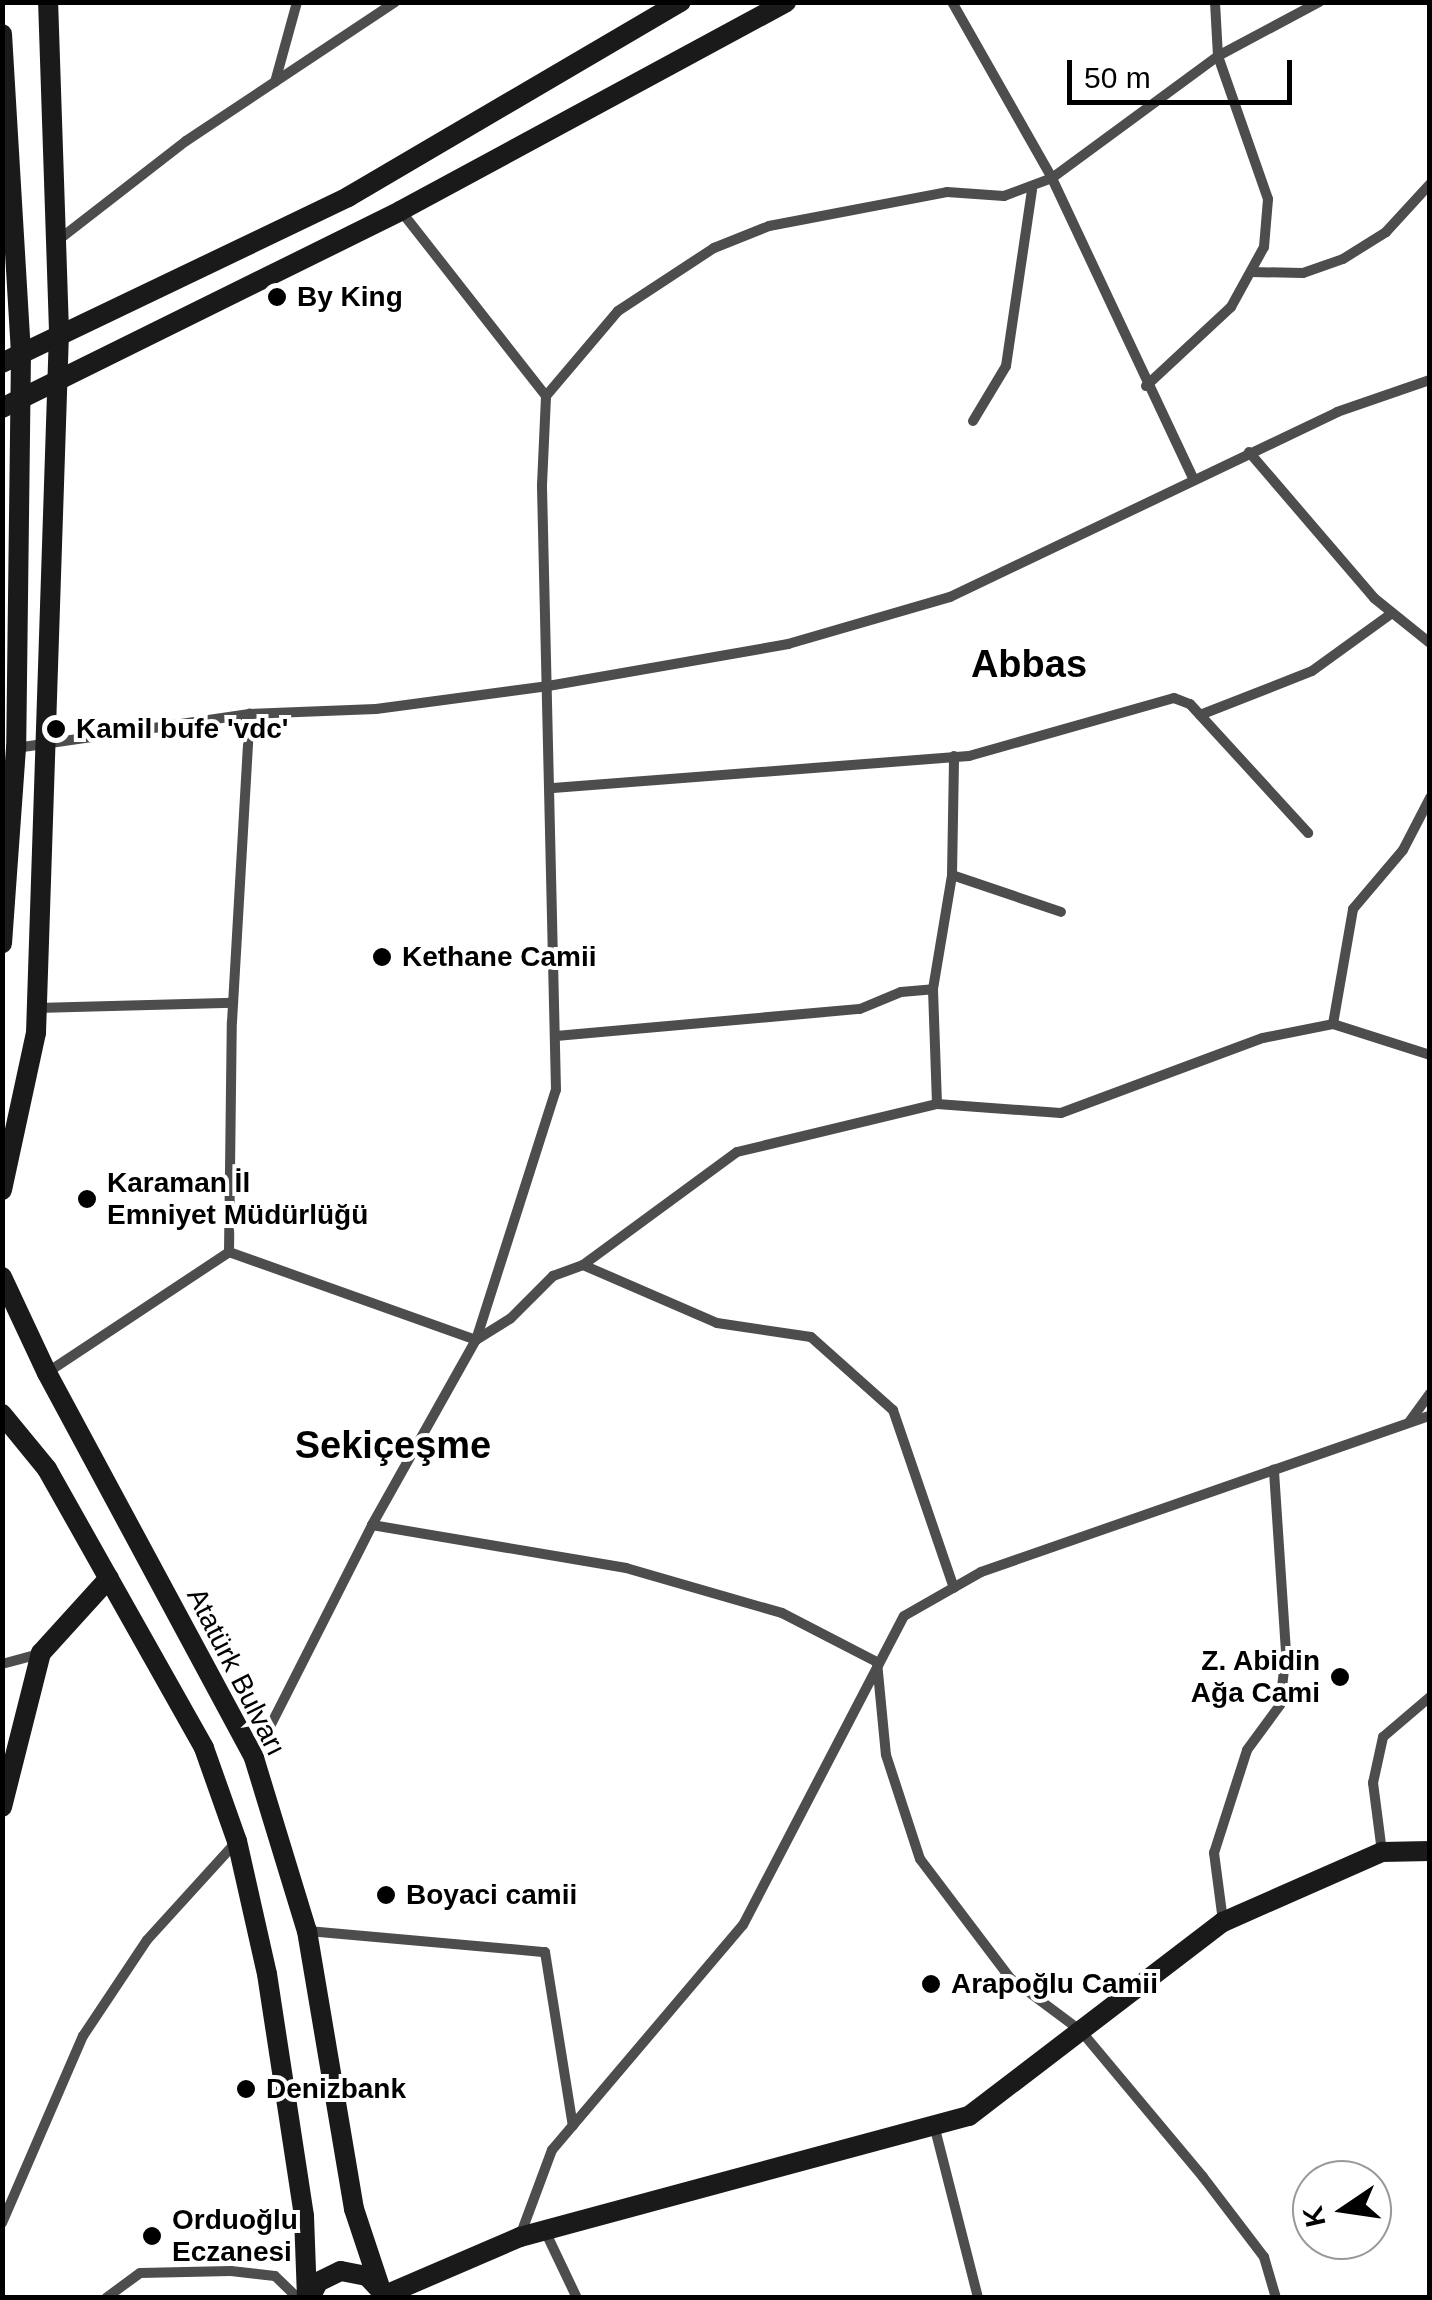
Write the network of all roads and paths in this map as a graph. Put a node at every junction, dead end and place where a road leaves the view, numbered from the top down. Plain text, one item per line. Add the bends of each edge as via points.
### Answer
1 (48, 2) edge
2 (297, 2) edge
3 (395, 2) edge
4 (681, 2) edge
5 (786, 2) edge
6 (952, 2) edge
7 (1215, 2) edge
8 (1319, 2) edge
9 (2, 34) edge
10 (1218, 56) junction
11 (274, 83) junction
12 (1052, 178) junction
13 (1430, 184) edge
14 (1032, 190) junction
15 (400, 210) junction
16 (56, 242) junction
17 (1250, 272) junction
18 (60, 331) junction
19 (12, 358) edge
20 (58, 378) junction
21 (1430, 380) edge
22 (1146, 386) junction
23 (546, 396) junction
24 (10, 405) edge
25 (973, 422) dead end
26 (1249, 452) junction
27 (1193, 478) junction
28 (2, 561) edge
29 (17, 588) junction
30 (1392, 612) junction
31 (1430, 643) edge
32 (548, 686) junction
33 (250, 714) junction
34 (1200, 715) junction
35 (46, 741) junction
36 (16, 748) junction
37 (954, 756) junction
38 (554, 788) junction
39 (1430, 798) edge
40 (1308, 833) dead end
41 (952, 875) junction
42 (1061, 912) dead end
43 (2, 943) edge
44 (934, 989) junction
45 (233, 1003) junction
46 (36, 1008) junction
47 (1333, 1024) junction
48 (556, 1036) junction
49 (1430, 1055) edge
50 (937, 1104) junction
51 (2, 1190) edge
52 (229, 1252) junction
53 (583, 1264) junction
54 (2, 1277) edge
55 (476, 1340) junction
56 (47, 1373) junction
57 (1430, 1392) edge
58 (2, 1414) edge
59 (1430, 1416) edge
60 (1409, 1422) junction
61 (1274, 1469) junction
62 (372, 1525) junction
63 (109, 1578) junction
64 (954, 1588) junction
65 (41, 1653) junction
66 (877, 1662) junction
67 (2, 1664) edge
68 (1430, 1697) edge
69 (254, 1758) junction
70 (7, 1761) edge
71 (2, 1807) edge
72 (236, 1841) junction
73 (1430, 1851) edge
74 (1382, 1852) junction
75 (1223, 1922) junction
76 (307, 1931) junction
77 (1081, 2031) junction
78 (573, 2126) junction
79 (934, 2126) junction
80 (2, 2222) edge
81 (545, 2230) junction
82 (520, 2237) junction
83 (384, 2297) edge
84 (106, 2298) edge
85 (298, 2298) edge
86 (308, 2298) edge
87 (577, 2298) edge
88 (978, 2298) edge
89 (1276, 2298) edge

1 - 16 main road
2 - 11 street
3 - 11 street
4 - 18 main road via 348,197
5 - 15 main road
6 - 12 street
7 - 10 street
8 - 10 street
9 - 19 main road
10 - 12 street
10 - 17 street via 1268,199 1264,246
11 - 16 street
12 - 14 street
12 - 22 street
13 - 17 street via 1386,232 1342,260 1303,273
14 - 23 street via 902,200 769,226 714,248 618,311
14 - 25 street via 1006,366
15 - 20 main road
15 - 23 street
16 - 18 main road
17 - 22 street via 1230,308
18 - 19 main road
18 - 20 main road
19 - 24 main road
20 - 24 main road
20 - 35 main road
21 - 26 street
22 - 27 street
23 - 32 street
24 - 29 main road
26 - 27 street
26 - 30 street
27 - 32 street via 950,597 788,644
28 - 29 main road
29 - 36 main road
30 - 31 street
30 - 34 street via 1312,671
32 - 33 street via 376,709
32 - 38 street
33 - 35 street
33 - 45 street
34 - 37 street via 1174,698
34 - 40 street
35 - 36 street
35 - 46 main road
36 - 43 main road
37 - 38 street
37 - 41 street
38 - 48 street
39 - 47 street via 1402,850 1354,909
41 - 42 street
41 - 44 street
44 - 48 street via 901,992 860,1010
44 - 50 street
45 - 46 street
45 - 52 street
46 - 51 main road
47 - 49 street
47 - 50 street via 1263,1038 1062,1113
48 - 55 street via 556,1090
50 - 53 street via 738,1152
52 - 55 street
52 - 56 street
53 - 55 street via 553,1276 510,1319
53 - 64 street via 717,1323 811,1337 893,1410
54 - 56 main road, Atatürk Bulvarı
55 - 62 street
56 - 69 main road, Atatürk Bulvarı
57 - 60 street
58 - 63 main road via 47,1469
59 - 60 street
60 - 61 street
61 - 64 street via 980,1572
61 - 75 street via 1286,1652 1280,1705 1247,1750 1214,1853
62 - 66 street via 626,1568 782,1613
62 - 69 street
63 - 65 main road
63 - 72 main road via 204,1748
64 - 66 street via 904,1616
65 - 67 street
65 - 70 main road
66 - 77 street via 886,1755 920,1859 1010,1978
66 - 78 street via 742,1926
68 - 74 street via 1382,1737 1373,1783
69 - 76 main road, Atatürk Bulvarı
70 - 71 main road
72 - 80 street via 147,1940 84,2036
72 - 86 main road via 267,1974 304,2216
73 - 74 main road
74 - 75 main road
75 - 77 main road
76 - 78 street via 546,1952
76 - 83 main road, Atatürk Bulvarı via 354,2209
77 - 79 main road via 969,2116
77 - 89 street via 1264,2256
78 - 82 street via 552,2150
79 - 81 main road
79 - 88 street
81 - 82 main road
81 - 87 street
82 - 83 main road
83 - 86 main road via 367,2276 342,2270 318,2282
84 - 85 street via 140,2273 231,2271 275,2276

